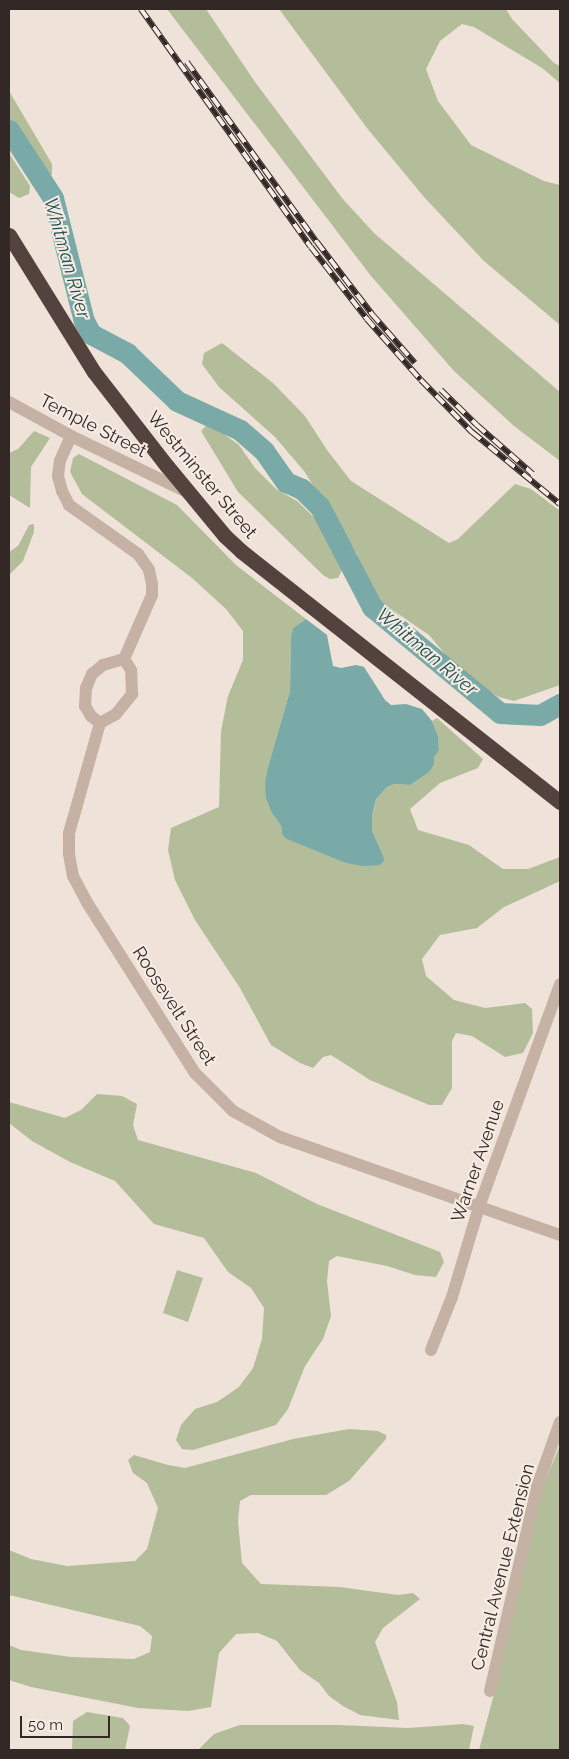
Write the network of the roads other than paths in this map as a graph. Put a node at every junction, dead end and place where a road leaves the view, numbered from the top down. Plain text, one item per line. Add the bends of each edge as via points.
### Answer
1 (9, 235) edge
2 (9, 402) edge
3 (71, 436) junction
4 (189, 493) junction
5 (124, 659) junction
6 (100, 723) junction
7 (560, 802) edge
8 (560, 984) edge
9 (478, 1207) junction
10 (560, 1235) edge
11 (431, 1350) dead end
12 (560, 1422) edge
13 (490, 1691) dead end

1 - 4 highway, Westminster Street via 94,372
2 - 3 street, Temple Street
3 - 4 street, Temple Street
3 - 5 street via 60,461 58,476 69,505 138,554 149,570 152,594
4 - 7 highway, Westminster Street via 241,551
5 - 6 street via 131,670 132,694 116,714
5 - 6 street via 103,665 92,674 86,688 85,706
6 - 9 street, Roosevelt Street via 70,834 73,876 195,1072 234,1111 280,1137
8 - 9 street, Warner Avenue
9 - 10 street, Roosevelt Street
9 - 11 street, Warner Avenue via 452,1298
12 - 13 street, Central Avenue Extension via 537,1486

